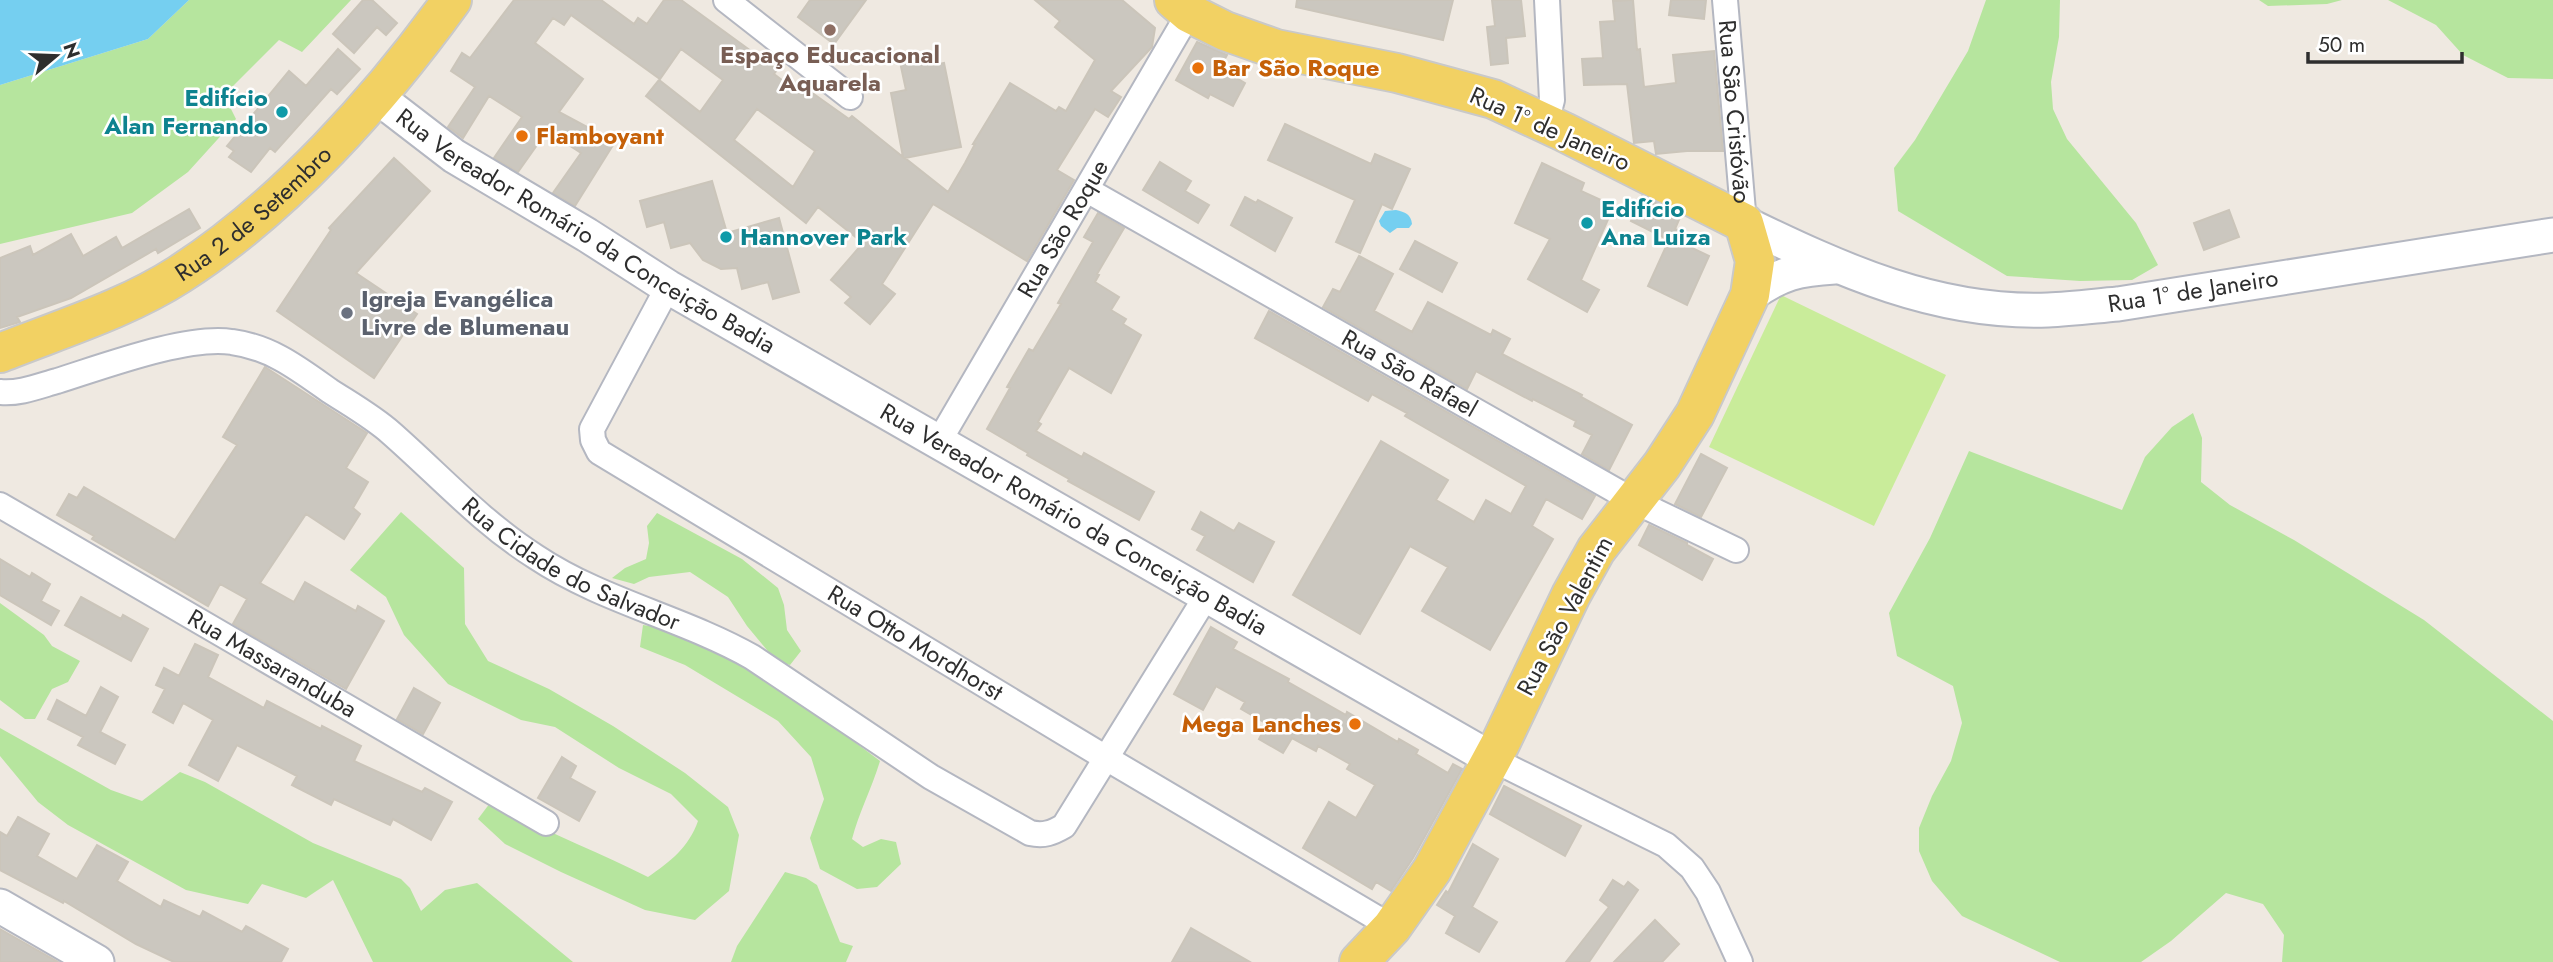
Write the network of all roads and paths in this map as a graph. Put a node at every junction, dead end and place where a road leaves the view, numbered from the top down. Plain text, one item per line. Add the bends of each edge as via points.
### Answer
1 (452, 0) edge
2 (726, 0) edge
3 (1547, 0) edge
4 (1725, 0) edge
5 (1181, 7) edge
6 (376, 96) junction
7 (850, 97) dead end
8 (1546, 123) junction
9 (1087, 190) junction
10 (1744, 223) junction
11 (2553, 235) edge
12 (1835, 267) junction
13 (668, 287) junction
14 (1750, 295) junction
15 (0, 353) edge
16 (0, 393) edge
17 (938, 443) junction
18 (1634, 501) junction
19 (0, 505) edge
20 (1735, 550) dead end
21 (1207, 595) junction
22 (1106, 758) junction
23 (1492, 759) junction
24 (546, 823) dead end
25 (0, 906) edge
26 (1392, 927) junction
27 (97, 962) edge
28 (1359, 962) edge
29 (1740, 962) edge

1 - 6 main road, Rua 2 de Setembro
2 - 7 street
3 - 8 street via 1552,100
4 - 10 street, Rua São Cristóvão
5 - 8 main road, Rua 1º de Janeiro via 1225,31 1276,49 1445,85 1493,99
5 - 9 street, Rua São Roque
6 - 13 street, Rua Vereador Romário da Conceição Badia via 454,156
6 - 15 main road, Rua 2 de Setembro via 276,200 179,275 142,295
8 - 10 main road, Rua 1º de Janeiro
9 - 17 street, Rua São Roque
9 - 18 street, Rua São Rafael
10 - 12 street, Rua 1º de Janeiro
10 - 14 main road, Rua São Valentim via 1755,261
11 - 12 street, Rua 1º de Janeiro via 2118,304 2047,310 1939,299
12 - 14 street, Rua 1º de Janeiro via 1787,273
13 - 17 street, Rua Vereador Romário da Conceição Badia
13 - 22 street, Rua Otto Mordhorst via 592,429 599,452
14 - 18 main road, Rua São Valentim via 1695,414
16 - 22 street, Rua Cidade do Salvador via 198,343 229,341 261,347 287,360 389,432 477,514 535,557 574,580 752,657 931,777 1030,833 1042,835 1064,826
17 - 21 street, Rua Vereador Romário da Conceição Badia
18 - 20 street, Rua São Rafael
18 - 23 main road, Rua São Valentim via 1596,550 1571,595
19 - 24 street, Rua Massaranduba
21 - 22 street, Rua Cidade do Salvador
21 - 23 street, Rua Vereador Romário da Conceição Badia
22 - 26 street, Rua Otto Mordhorst
23 - 26 main road, Rua São Valentim via 1432,870
23 - 29 street, Rua Vereador Romário da Conceição Badia via 1665,845 1692,868 1708,892
25 - 27 street
26 - 28 main road, Rua São Valentim

